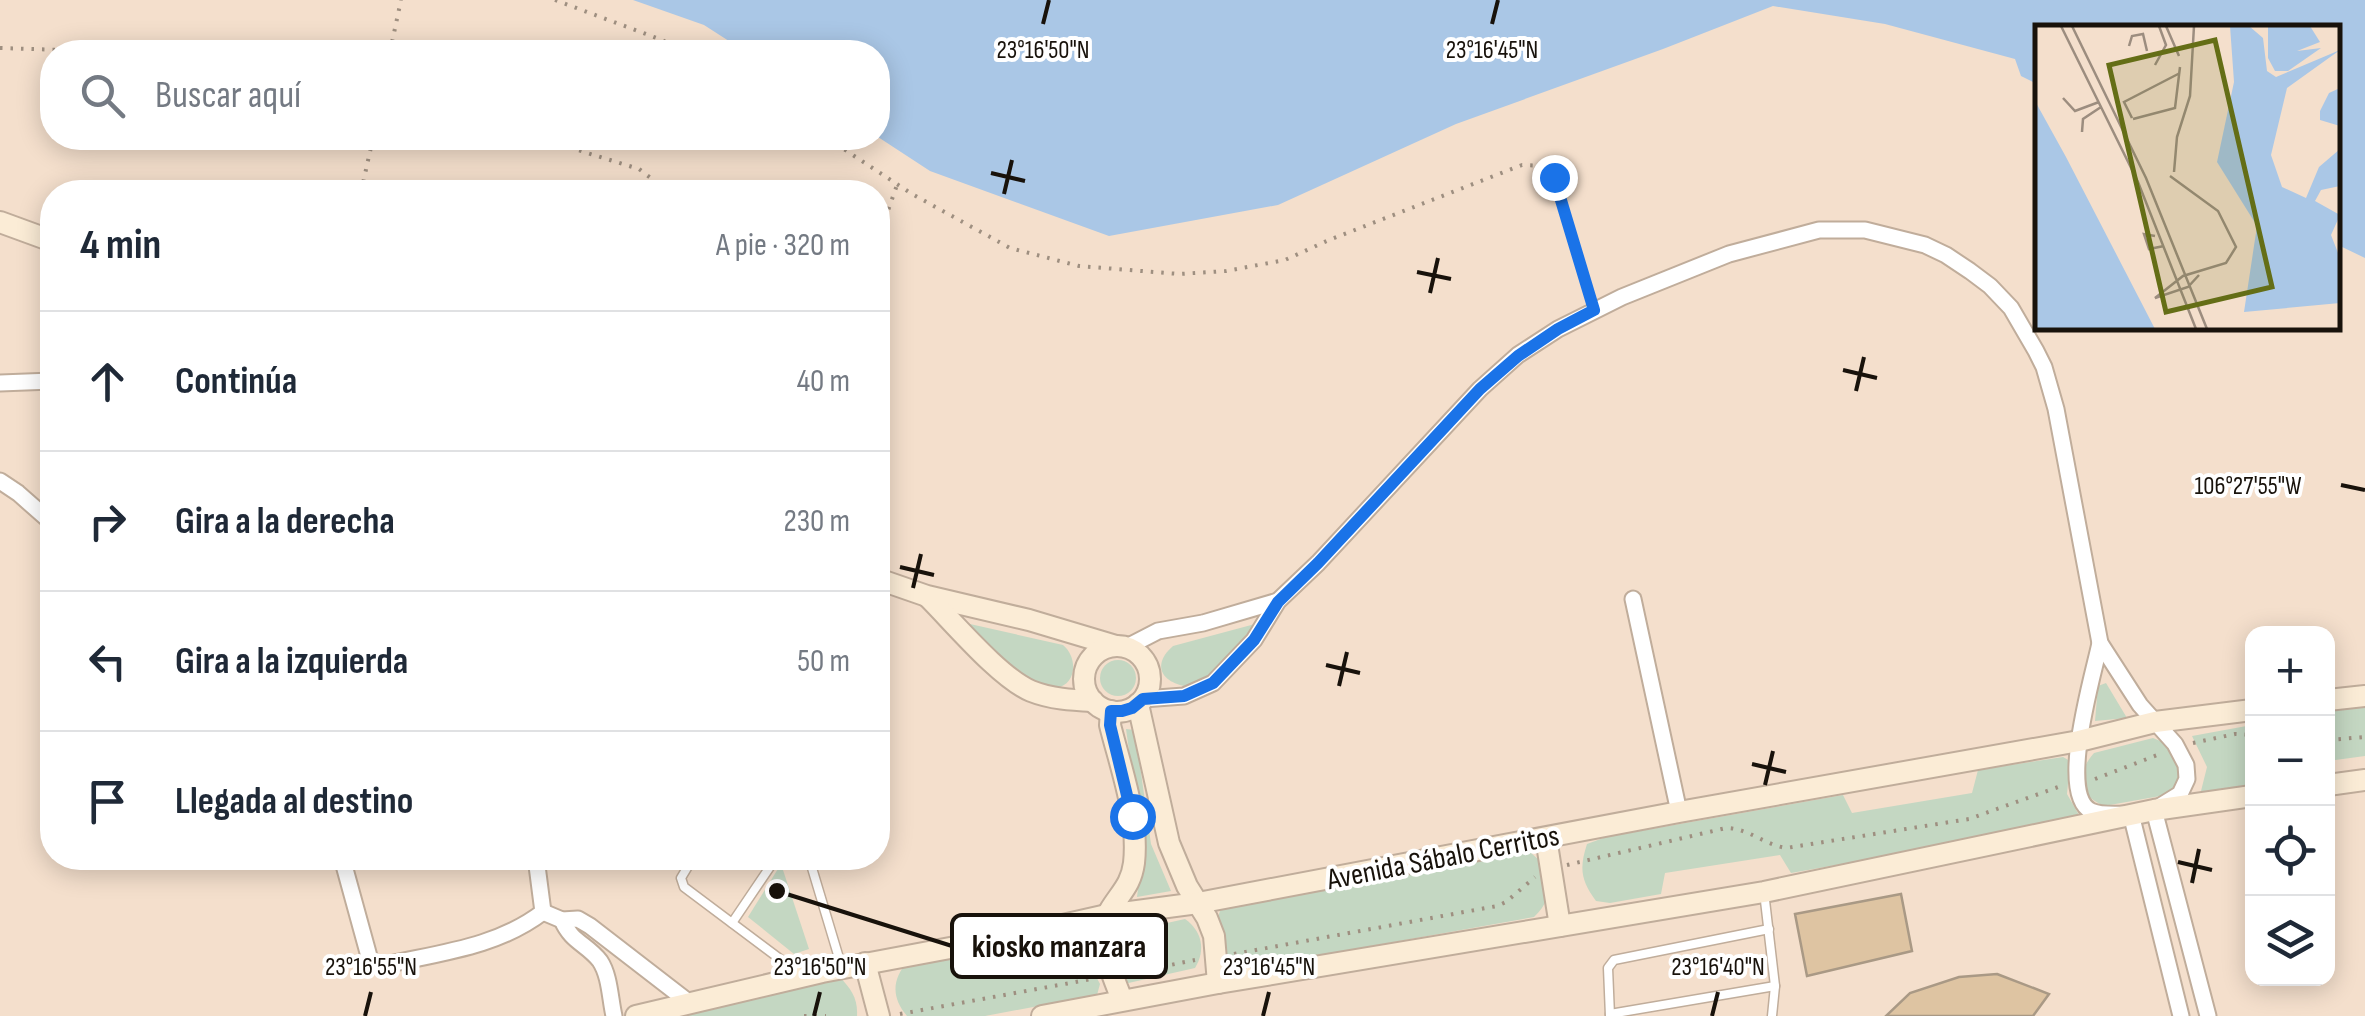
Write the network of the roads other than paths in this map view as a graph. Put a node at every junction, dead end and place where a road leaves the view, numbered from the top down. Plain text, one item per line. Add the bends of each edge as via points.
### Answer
1 (0, 222) edge
2 (40, 237) edge
3 (40, 383) edge
4 (0, 384) edge
5 (0, 481) edge
6 (40, 512) edge
7 (890, 583) edge
8 (926, 596) junction
9 (1633, 599) dead end
10 (1278, 602) junction
11 (2100, 642) junction
12 (1121, 646) junction
13 (2365, 696) edge
14 (2335, 699) edge
15 (1140, 702) junction
16 (1102, 706) junction
17 (2245, 711) edge
18 (2155, 722) junction
19 (2079, 741) junction
20 (2365, 780) edge
21 (2335, 784) edge
22 (2245, 797) edge
23 (2154, 810) junction
24 (1679, 812) junction
25 (2131, 814) junction
26 (1546, 838) junction
27 (345, 870) edge
28 (538, 870) edge
29 (686, 870) edge
30 (768, 870) edge
31 (812, 870) edge
32 (1764, 892) junction
33 (1198, 903) junction
34 (543, 912) junction
35 (1106, 915) junction
36 (562, 920) junction
37 (732, 923) junction
38 (1560, 926) junction
39 (1769, 929) junction
40 (615, 944) junction
41 (598, 958) junction
42 (865, 963) junction
43 (842, 968) junction
44 (804, 976) junction
45 (1218, 983) junction
46 (1775, 986) junction
47 (1122, 1000) junction
48 (691, 1004) junction
49 (1610, 1015) edge
50 (614, 1016) edge
51 (636, 1016) edge
52 (880, 1016) edge
53 (1042, 1016) edge
54 (1772, 1016) edge
55 (2181, 1016) edge
56 (2208, 1016) edge

1 - 2 main road
3 - 4 street
5 - 6 street
7 - 8 main road
8 - 12 main road
8 - 16 main road via 1028,690
9 - 24 street
10 - 11 street via 1480,389 1558,329 1729,254 1819,230 1866,230 1946,255 1990,286 2026,332 2056,409
10 - 12 street
10 - 15 street via 1254,640 1213,683 1184,696
11 - 18 street
11 - 19 street
12 - 15 main road via 1148,670
12 - 16 main road via 1089,661 1086,692
13 - 14 main road
15 - 16 main road via 1122,711
15 - 33 main road via 1170,843
16 - 35 main road via 1134,840 1128,886
17 - 18 main road, Avenida Sábalo Cerritos
18 - 19 main road, Avenida Sábalo Cerritos
18 - 23 street via 2181,752 2188,773 2180,794
19 - 24 main road, Avenida Sábalo Cerritos
19 - 25 street via 2076,785 2084,805 2092,812
20 - 21 main road
22 - 23 main road
23 - 25 main road
23 - 56 street
24 - 26 main road, Avenida Sábalo Cerritos
25 - 32 main road
25 - 55 street
26 - 33 main road, Avenida Sábalo Cerritos
26 - 38 main road
27 - 34 street via 370,960 381,966 504,936
28 - 34 street
29 - 37 lane via 684,887
30 - 37 lane
31 - 43 lane
32 - 38 main road
32 - 39 lane
33 - 35 main road, Avenida Sábalo Cerritos
33 - 45 main road via 1214,936
34 - 36 street
35 - 42 main road, Avenida Sábalo Cerritos
35 - 47 main road via 1107,958
36 - 40 street via 578,919
36 - 41 street via 567,933
37 - 44 lane
38 - 45 main road
39 - 46 lane
39 - 49 lane via 1614,960 1608,968
40 - 41 street
40 - 48 street
41 - 50 street
42 - 43 main road, Avenida Sábalo Cerritos
42 - 52 main road
43 - 44 main road, Avenida Sábalo Cerritos
44 - 48 main road, Avenida Sábalo Cerritos
45 - 47 main road
46 - 49 lane
46 - 54 lane
47 - 53 main road
48 - 51 main road, Avenida Sábalo Cerritos

